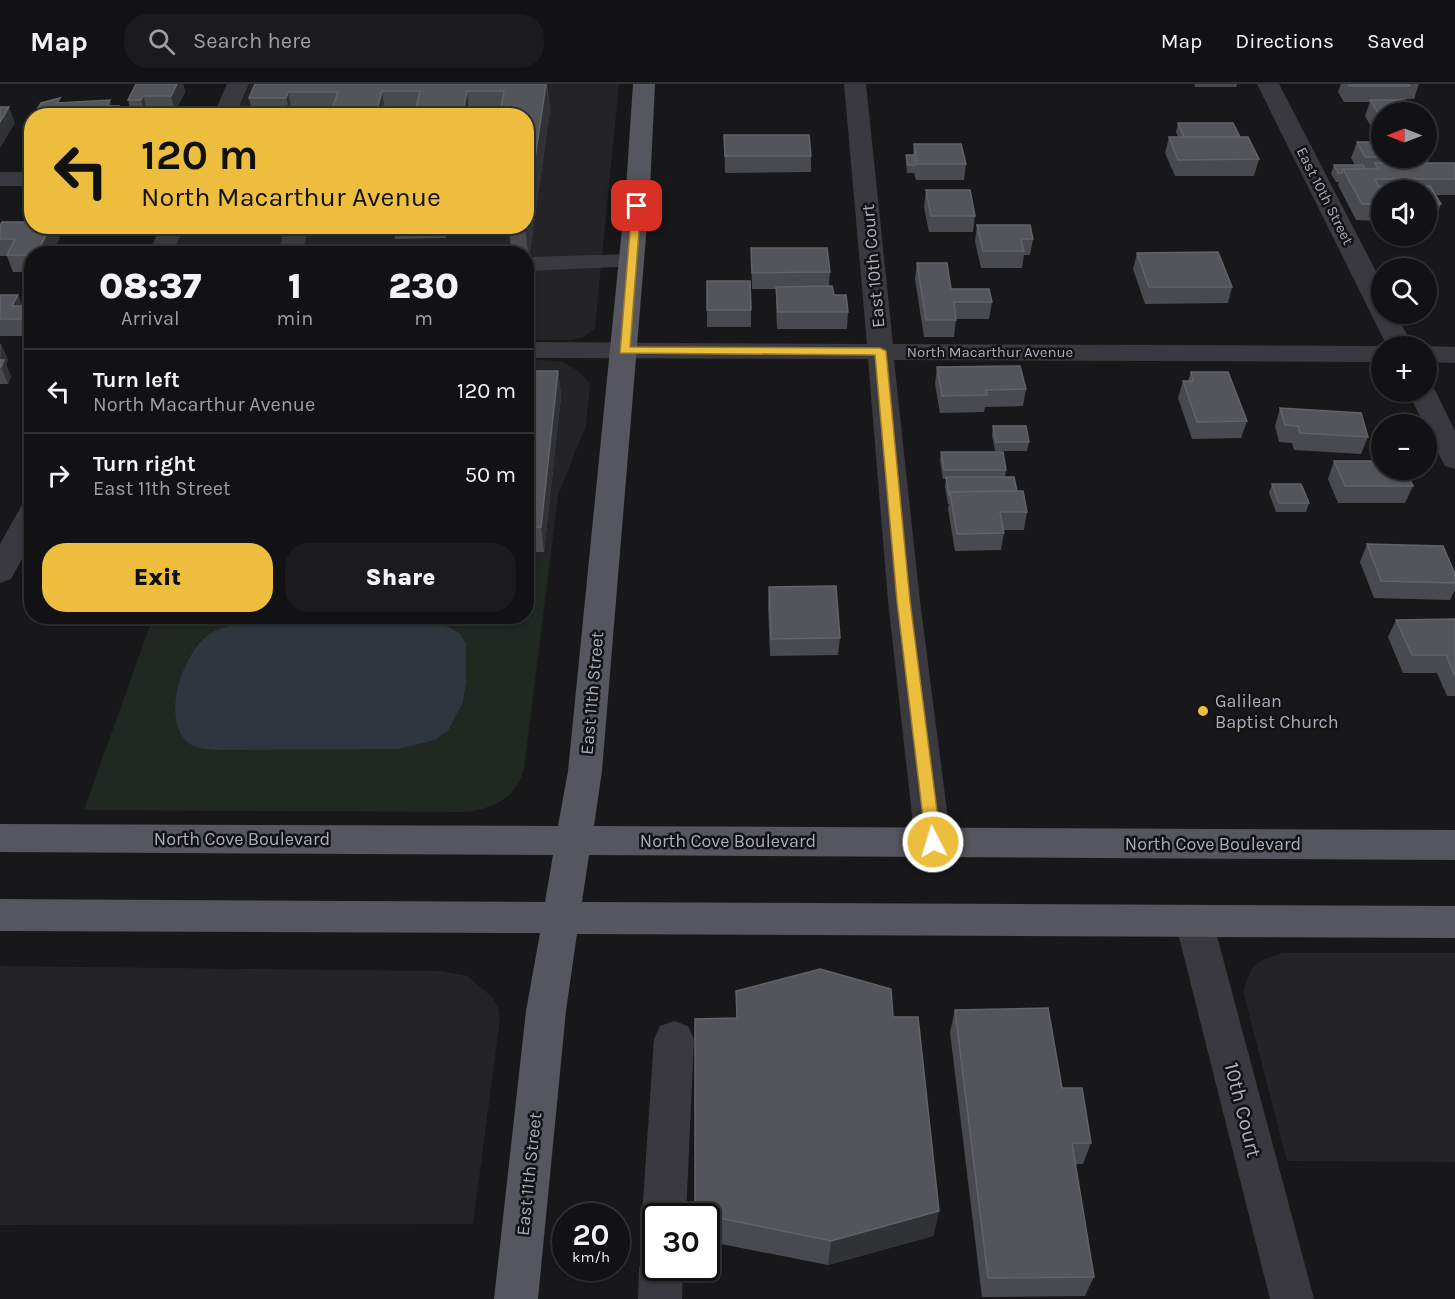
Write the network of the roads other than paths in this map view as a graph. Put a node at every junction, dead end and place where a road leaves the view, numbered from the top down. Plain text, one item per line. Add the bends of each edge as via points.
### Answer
1 (238, 84) edge
2 (644, 84) edge
3 (855, 84) edge
4 (1268, 84) edge
5 (228, 108) edge
6 (0, 179) edge
7 (24, 179) edge
8 (632, 261) junction
9 (534, 264) edge
10 (1371, 287) edge
11 (534, 350) edge
12 (624, 350) junction
13 (880, 351) junction
14 (1371, 354) edge
15 (1437, 354) edge
16 (1455, 355) edge
17 (1427, 402) edge
18 (1455, 460) edge
19 (24, 527) edge
20 (0, 572) edge
21 (0, 838) edge
22 (574, 840) junction
23 (933, 842) junction
24 (1455, 845) edge
25 (0, 915) edge
26 (560, 917) junction
27 (1194, 921) junction
28 (1455, 922) edge
29 (674, 1039) dead end
30 (665, 1203) edge
31 (661, 1281) edge
32 (516, 1299) edge
33 (660, 1299) edge
34 (1292, 1299) edge

1 - 5 street
2 - 8 main road, East 11th Street
3 - 13 street, East 10th Court
4 - 10 street, East 10th Street
6 - 7 street
8 - 9 street
8 - 12 main road, East 11th Street
11 - 12 street, North Macarthur Avenue
12 - 13 street, North Macarthur Avenue
12 - 22 main road, East 11th Street via 585,771
13 - 14 street, North Macarthur Avenue
13 - 23 street, East 10th Court
15 - 16 street
17 - 18 street
19 - 20 street
21 - 22 main road, North Cove Boulevard
22 - 23 main road, North Cove Boulevard
22 - 26 main road, East 11th Street
23 - 24 main road, North Cove Boulevard
25 - 26 main road
26 - 27 main road
26 - 32 main road, East 11th Street via 546,1011
27 - 28 main road
27 - 34 street, 10th Court
29 - 30 street
31 - 33 street

